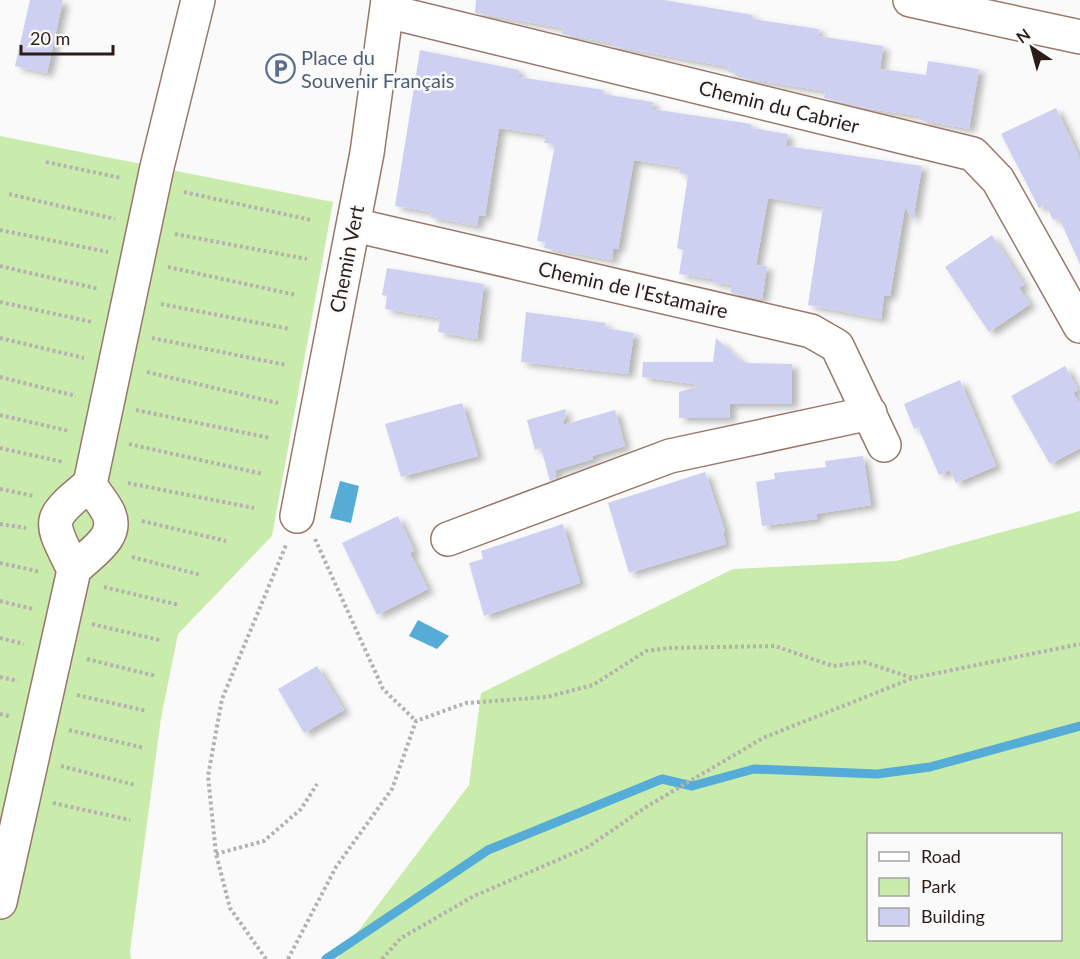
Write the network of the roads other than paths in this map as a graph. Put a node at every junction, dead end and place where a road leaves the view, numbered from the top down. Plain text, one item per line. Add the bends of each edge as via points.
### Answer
1 (198, 0) edge
2 (910, 0) edge
3 (388, 5) edge
4 (1080, 37) edge
5 (354, 225) junction
6 (1080, 326) edge
7 (870, 413) junction
8 (884, 445) dead end
9 (91, 476) junction
10 (306, 522) road end
11 (448, 539) dead end
12 (74, 570) junction
13 (0, 902) edge

1 - 9 street via 157,167
2 - 4 street
3 - 5 street, Chemin Vert
3 - 6 street, Chemin du Cabrier via 973,154 998,180
5 - 7 street, Chemin de l'Estamaire via 811,331 837,346
5 - 10 street, Chemin Vert
7 - 8 street, Chemin de l'Estamaire
7 - 11 street via 670,456
9 - 12 street via 65,502 54,525
9 - 12 street via 109,513 110,532 99,548
12 - 13 street

